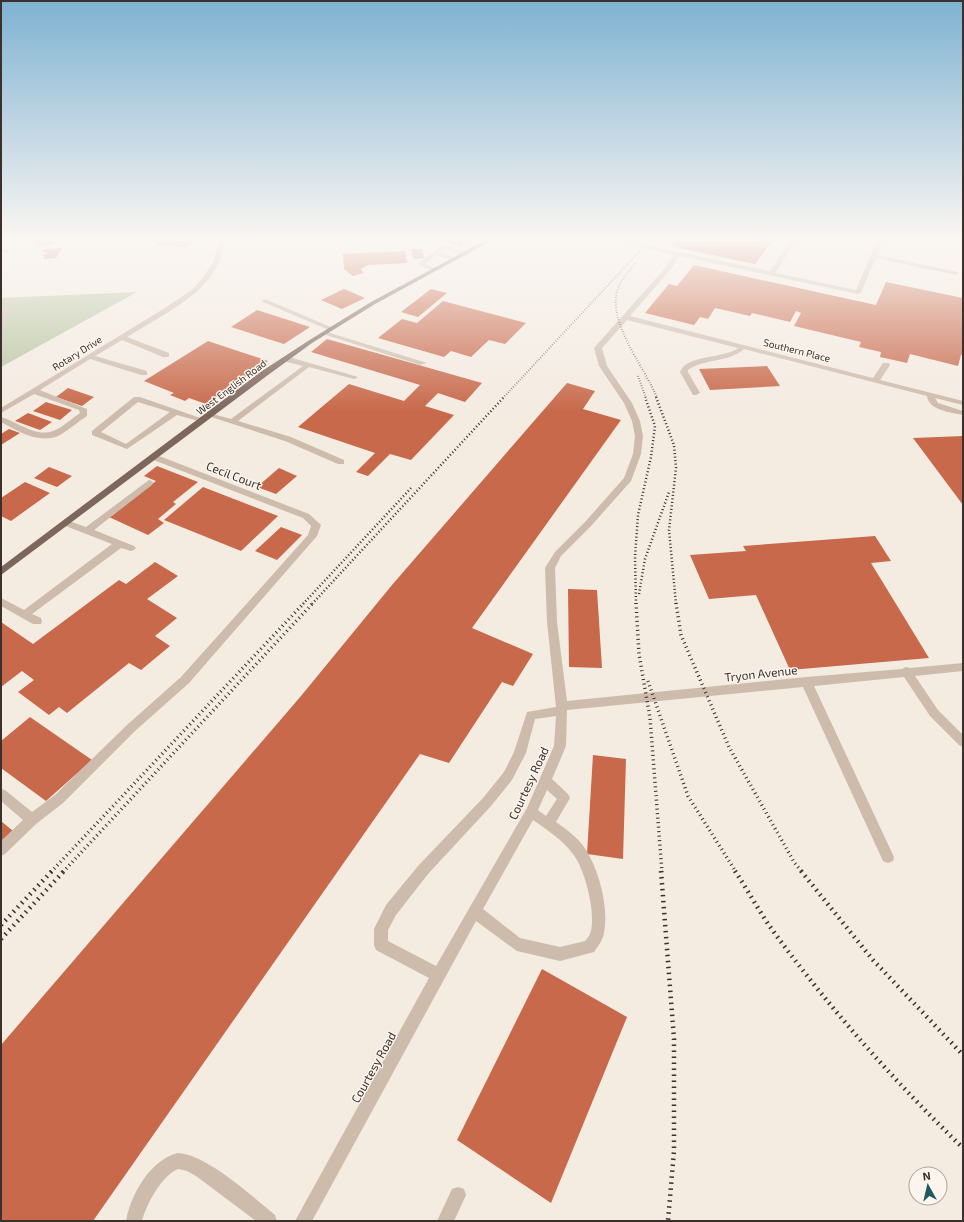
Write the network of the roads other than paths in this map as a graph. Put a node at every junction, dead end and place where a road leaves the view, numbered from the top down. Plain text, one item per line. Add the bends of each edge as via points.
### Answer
1 (184, 298) edge
2 (382, 298) edge
3 (642, 298) edge
4 (265, 301) dead end
5 (1, 308) edge
6 (625, 317) junction
7 (1, 318) edge
8 (328, 331) junction
9 (121, 338) junction
10 (743, 347) junction
11 (166, 355) dead end
12 (91, 357) junction
13 (286, 359) junction
14 (423, 363) dead end
15 (308, 365) junction
16 (886, 365) dead end
17 (144, 373) dead end
18 (354, 377) dead end
19 (875, 381) junction
20 (34, 391) junction
21 (696, 393) dead end
22 (931, 395) junction
23 (963, 403) edge
24 (1, 411) edge
25 (176, 412) junction
26 (963, 413) edge
27 (206, 418) junction
28 (1, 419) edge
29 (232, 422) junction
30 (154, 456) junction
31 (341, 462) dead end
32 (149, 483) dead end
33 (66, 523) junction
34 (87, 531) junction
35 (119, 544) junction
36 (131, 548) dead end
37 (1, 572) edge
38 (1, 602) edge
39 (25, 614) junction
40 (38, 621) dead end
41 (963, 666) edge
42 (906, 672) junction
43 (806, 681) junction
44 (562, 708) junction
45 (963, 742) edge
46 (545, 780) junction
47 (1, 794) edge
48 (531, 812) junction
49 (32, 820) junction
50 (548, 824) junction
51 (1, 850) edge
52 (888, 857) dead end
53 (474, 910) junction
54 (439, 974) junction
55 (458, 1195) dead end
56 (134, 1221) edge
57 (269, 1221) edge
58 (303, 1221) edge
59 (445, 1221) edge

1 - 9 street, Rotary Drive
2 - 8 main road, West English Road
3 - 6 street, Courtesy Road
4 - 8 street
5 - 7 street via 7,311
6 - 10 street, Southern Place
6 - 44 street, Courtesy Road via 598,348 603,366 628,403 636,421 639,436 637,454 628,479 558,554 550,568 552,622
8 - 13 main road, West English Road
8 - 14 street
9 - 11 street
9 - 12 street, Rotary Drive
10 - 19 street, Southern Place
10 - 21 street via 733,355 705,359 684,368
12 - 17 street
12 - 20 street, Rotary Drive
13 - 15 street
13 - 27 main road, West English Road
15 - 18 street
15 - 29 street
16 - 19 street
19 - 22 street, Southern Place
20 - 24 street, Rotary Drive
20 - 28 street via 83,409 84,414 54,434 46,436
22 - 23 street, Southern Place
22 - 26 street via 935,405
25 - 25 street via 137,399 95,433 127,447
25 - 27 street
27 - 29 street
27 - 30 main road, West English Road
29 - 31 street via 288,439
30 - 33 main road, West English Road
30 - 49 street, Cecil Court via 306,516 316,525 312,536 285,569 185,680 131,728 60,799
32 - 34 street
33 - 34 street
33 - 37 main road, West English Road
34 - 35 street
35 - 36 street
35 - 39 street
38 - 39 street
39 - 40 street
41 - 42 street, Tryon Avenue
42 - 43 street, Tryon Avenue
42 - 45 street via 934,713
43 - 44 street, Tryon Avenue
43 - 52 street
44 - 46 street, Courtesy Road via 560,746
44 - 54 street, Tryon Avenue via 531,715 520,753 508,776 423,870 391,910 381,929 381,945
46 - 48 street, Courtesy Road
46 - 50 street via 564,798
47 - 49 street
48 - 50 street
48 - 53 street, Courtesy Road
49 - 51 street
50 - 53 street via 578,849 586,863 598,910 597,934 589,947 560,954 517,944
53 - 54 street, Courtesy Road
54 - 58 street, Courtesy Road
55 - 59 street
56 - 57 street via 136,1207 154,1177 170,1163 182,1160 199,1168

